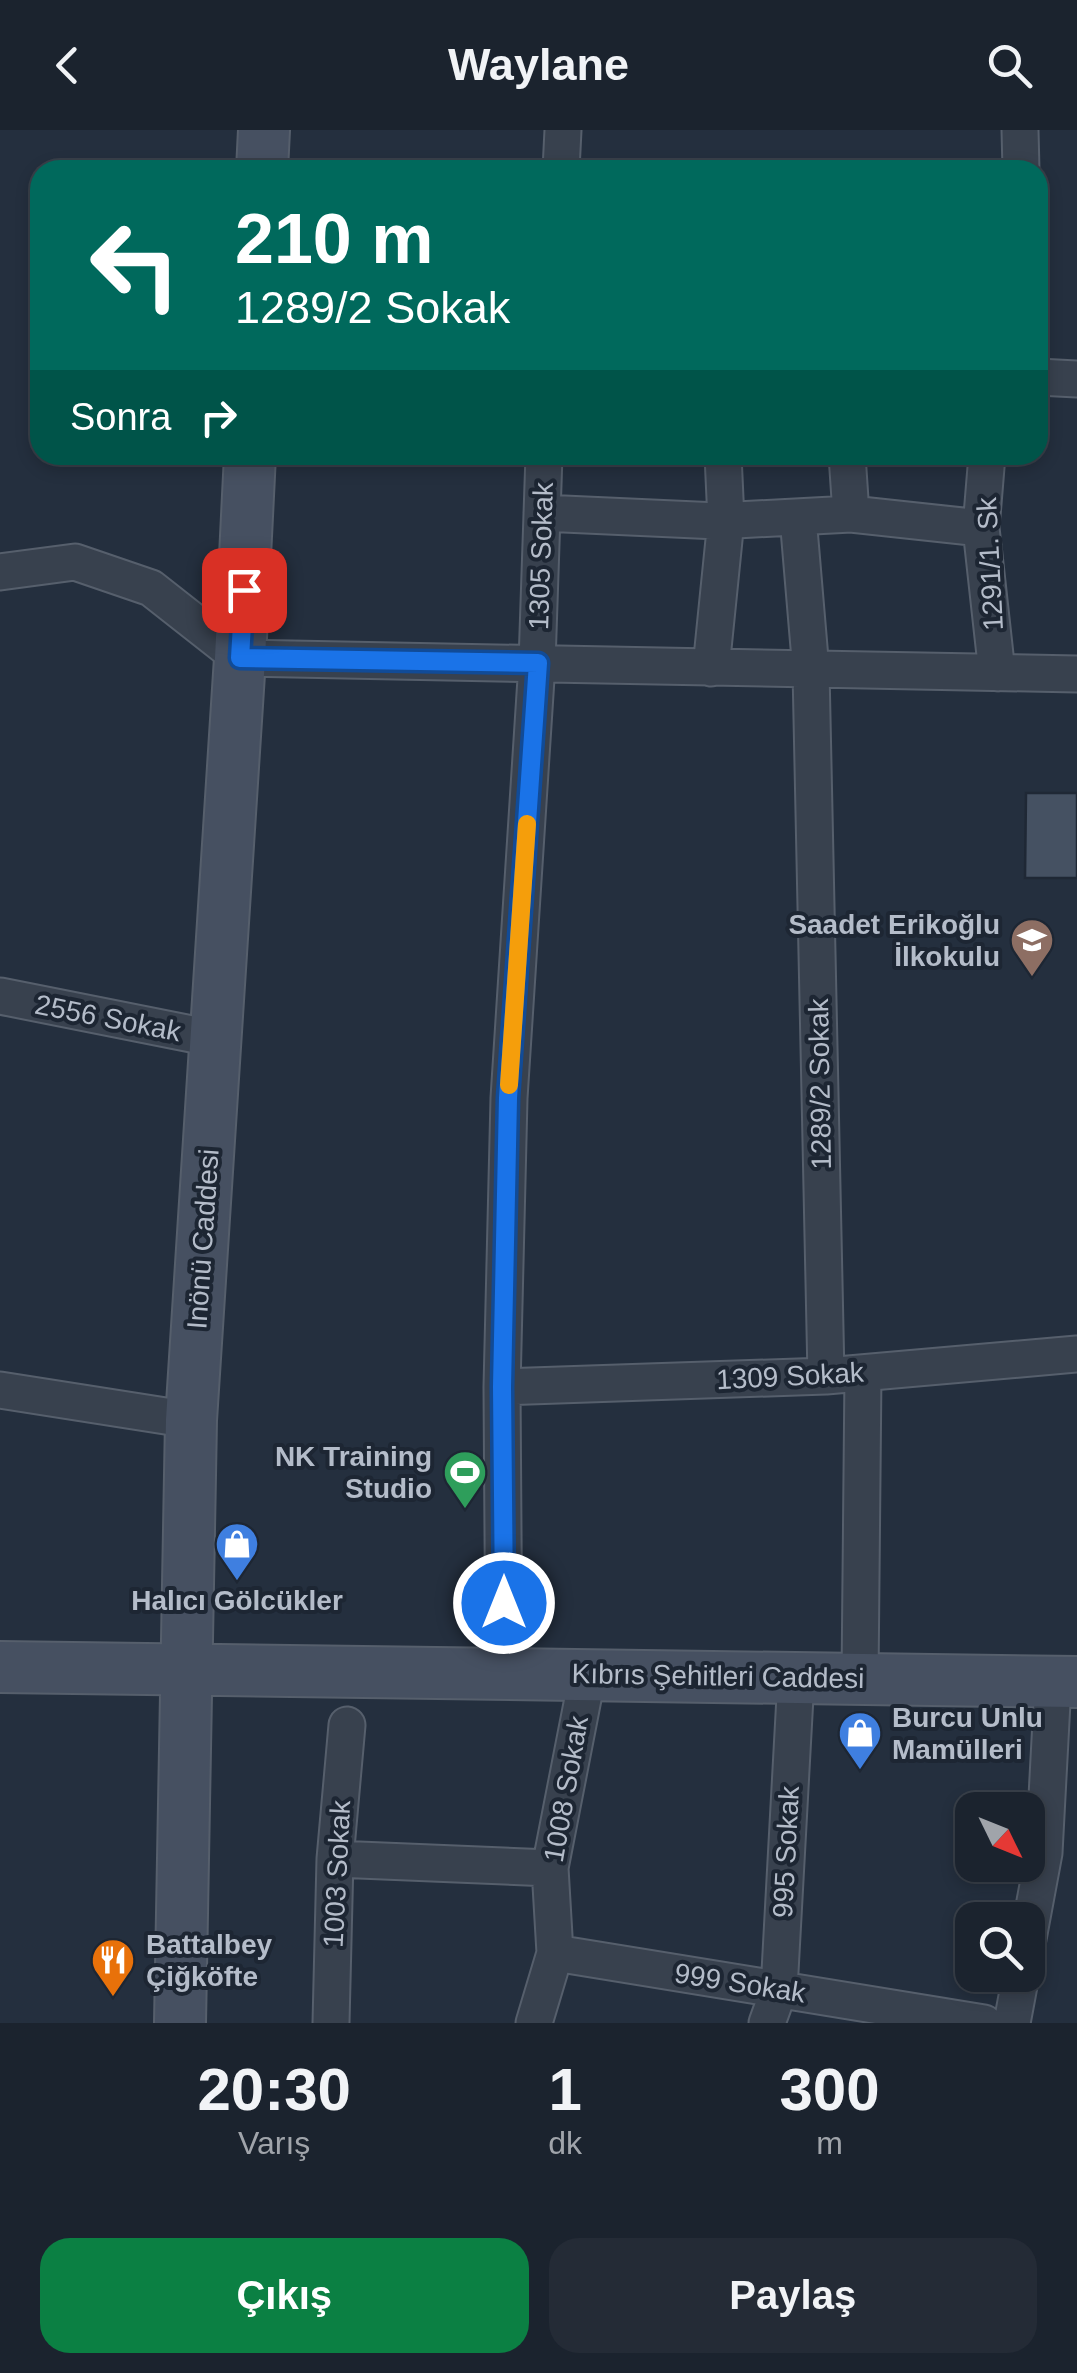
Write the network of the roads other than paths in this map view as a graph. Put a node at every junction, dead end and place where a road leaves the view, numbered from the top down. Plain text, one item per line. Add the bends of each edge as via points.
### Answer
1 (264, 130) edge
2 (563, 130) edge
3 (1020, 130) edge
4 (262, 160) edge
5 (561, 160) edge
6 (1021, 160) edge
7 (1048, 378) edge
8 (1077, 378) edge
9 (250, 465) edge
10 (544, 465) edge
11 (723, 465) edge
12 (847, 465) edge
13 (986, 465) edge
14 (542, 513) junction
15 (851, 514) junction
16 (798, 516) junction
17 (726, 520) junction
18 (982, 528) junction
19 (0, 572) edge
20 (240, 658) junction
21 (538, 663) junction
22 (711, 668) junction
23 (811, 671) junction
24 (997, 673) junction
25 (1077, 674) edge
26 (0, 997) edge
27 (217, 1038) junction
28 (1077, 1354) edge
29 (863, 1373) junction
30 (826, 1376) junction
31 (502, 1387) junction
32 (0, 1390) edge
33 (191, 1420) junction
34 (0, 1667) edge
35 (187, 1668) junction
36 (588, 1673) junction
37 (504, 1675) junction
38 (796, 1678) junction
39 (860, 1679) junction
40 (1065, 1682) edge
41 (346, 1725) dead end
42 (336, 1858) junction
43 (550, 1868) junction
44 (1035, 1902) edge
45 (555, 1953) junction
46 (779, 1990) junction
47 (1018, 1992) edge
48 (180, 2023) edge
49 (331, 2023) edge
50 (534, 2023) edge
51 (767, 2023) edge
52 (984, 2023) edge
53 (1012, 2023) edge

1 - 4 street
2 - 5 street
3 - 6 street
7 - 8 street
9 - 20 street, Inönü Caddesi
10 - 14 street, 1305 Sokak
11 - 17 street
12 - 15 street
13 - 18 street, 1291/1. Sk
14 - 17 street
14 - 21 street, 1305 Sokak
15 - 16 street
15 - 18 street
16 - 17 street
16 - 23 street, 1289/2 Sokak
17 - 22 street
18 - 24 street, 1291/1. Sk
19 - 20 street via 75,562 150,588
20 - 21 street
20 - 27 street, Inönü Caddesi
21 - 22 street
21 - 31 street, 1305 Sokak via 508,1098
22 - 23 street
23 - 24 street
23 - 30 street, 1289/2 Sokak
24 - 25 street
26 - 27 street, 2556 Sokak
27 - 33 street, Inönü Caddesi
28 - 29 street, 1309 Sokak
29 - 30 street, 1309 Sokak
29 - 39 street
30 - 31 street, 1309 Sokak
31 - 37 street, 1305 Sokak
32 - 33 street
33 - 35 street, Inönü Caddesi
34 - 35 street, Kıbrıs Şehitleri Caddesi
35 - 37 street, Kıbrıs Şehitleri Caddesi
35 - 48 street, Inönü Caddesi
36 - 37 street, Kıbrıs Şehitleri Caddesi
36 - 38 street, Kıbrıs Şehitleri Caddesi
36 - 43 street, 1008 Sokak
38 - 39 street, Kıbrıs Şehitleri Caddesi
38 - 46 street, 995 Sokak
39 - 40 street, Kıbrıs Şehitleri Caddesi
40 - 44 street
41 - 42 street, 1003 Sokak
42 - 43 street
42 - 49 street, 1003 Sokak
43 - 45 street, 1008 Sokak
45 - 46 street, 999 Sokak
45 - 50 street, 1008 Sokak
46 - 51 street, 995 Sokak
46 - 52 street, 999 Sokak
47 - 53 street

